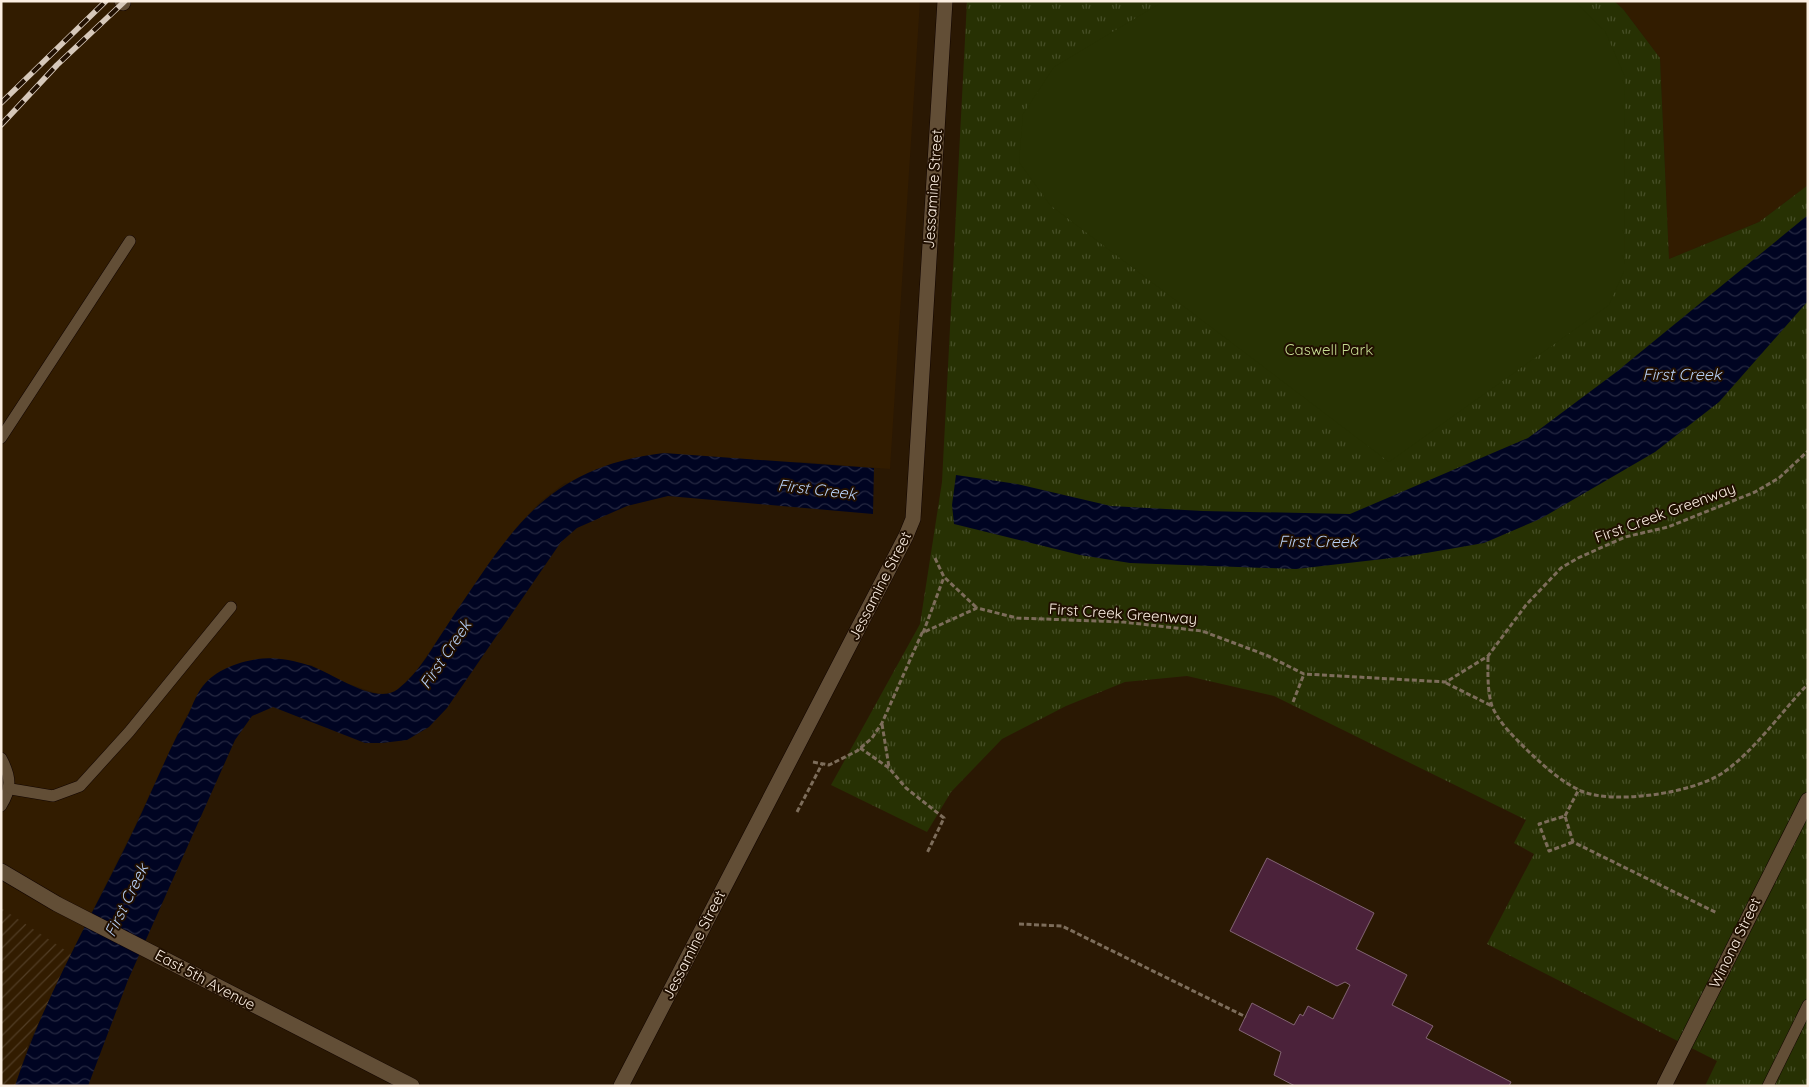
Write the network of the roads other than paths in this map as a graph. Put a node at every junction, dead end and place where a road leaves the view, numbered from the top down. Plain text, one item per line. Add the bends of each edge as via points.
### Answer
1 (945, 1) edge
2 (130, 241) dead end
3 (1, 438) edge
4 (230, 606) dead end
5 (1, 758) edge
6 (11, 789) junction
7 (1808, 800) edge
8 (1, 806) edge
9 (1, 871) edge
10 (1808, 1005) edge
11 (412, 1086) edge
12 (621, 1086) edge
13 (1664, 1086) edge
14 (1768, 1086) edge

1 - 12 street, Jessamine Street via 913,519
2 - 3 lane
4 - 6 lane via 80,786 52,796
5 - 6 lane
6 - 8 lane
7 - 13 street, Winona Street
9 - 11 street, East 5th Avenue via 57,904
10 - 14 lane

